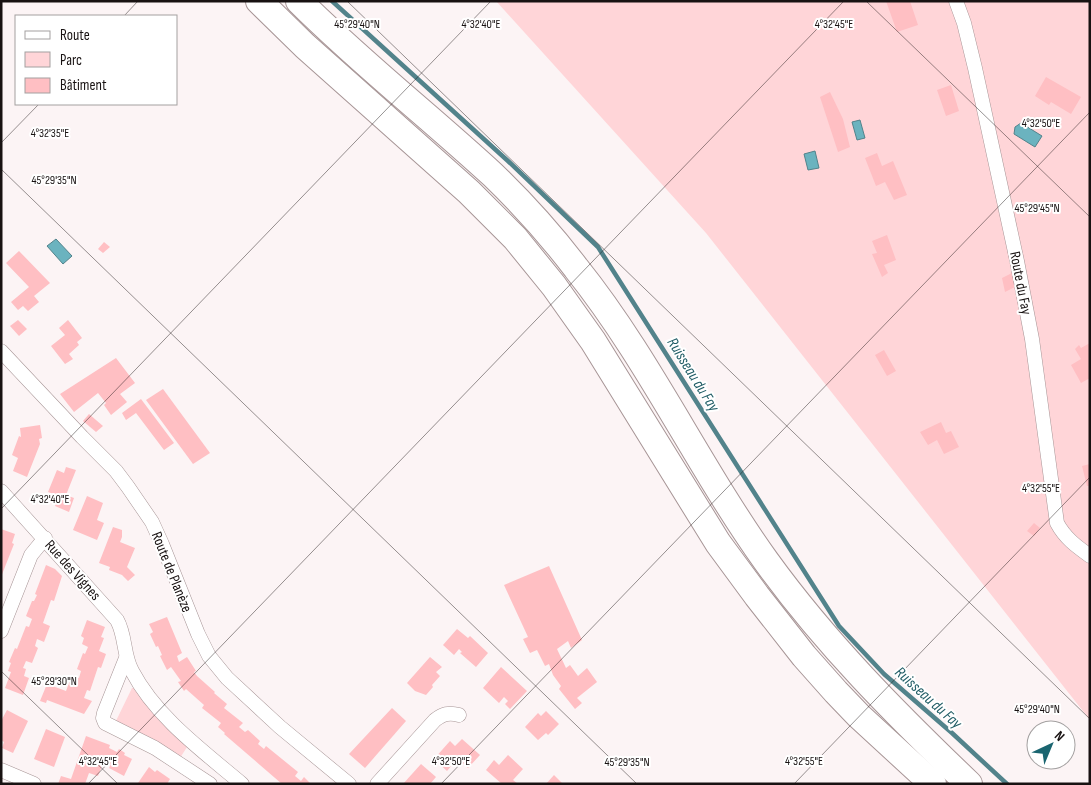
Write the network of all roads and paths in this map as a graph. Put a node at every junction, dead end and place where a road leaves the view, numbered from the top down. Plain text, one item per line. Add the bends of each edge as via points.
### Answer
1 (259, 1) edge
2 (299, 1) edge
3 (956, 1) edge
4 (1, 352) edge
5 (1, 491) edge
6 (45, 538) junction
7 (1090, 556) edge
8 (1, 631) edge
9 (126, 658) junction
10 (459, 715) dead end
11 (1, 770) edge
12 (34, 784) edge
13 (210, 784) edge
14 (242, 784) edge
15 (349, 784) edge
16 (377, 784) edge
17 (933, 784) edge
18 (969, 784) edge

1 - 17 highway via 469,192 515,238 593,341 718,543 804,656 859,716
2 - 18 highway via 495,177 563,250 626,336 764,559 852,668
3 - 7 street, Route du Fay via 973,59 1017,261 1032,339 1057,523 1072,543
4 - 15 street, Route de Planèze via 116,471 152,522 209,656 227,678 280,727
5 - 6 street, Rue des Vignes
6 - 8 street via 30,555
6 - 9 street, Rue des Vignes via 117,620
9 - 13 street via 104,713 105,723 155,748
9 - 14 street, Rue des Vignes via 139,682 165,715
10 - 16 street via 451,713 435,720
11 - 12 street

